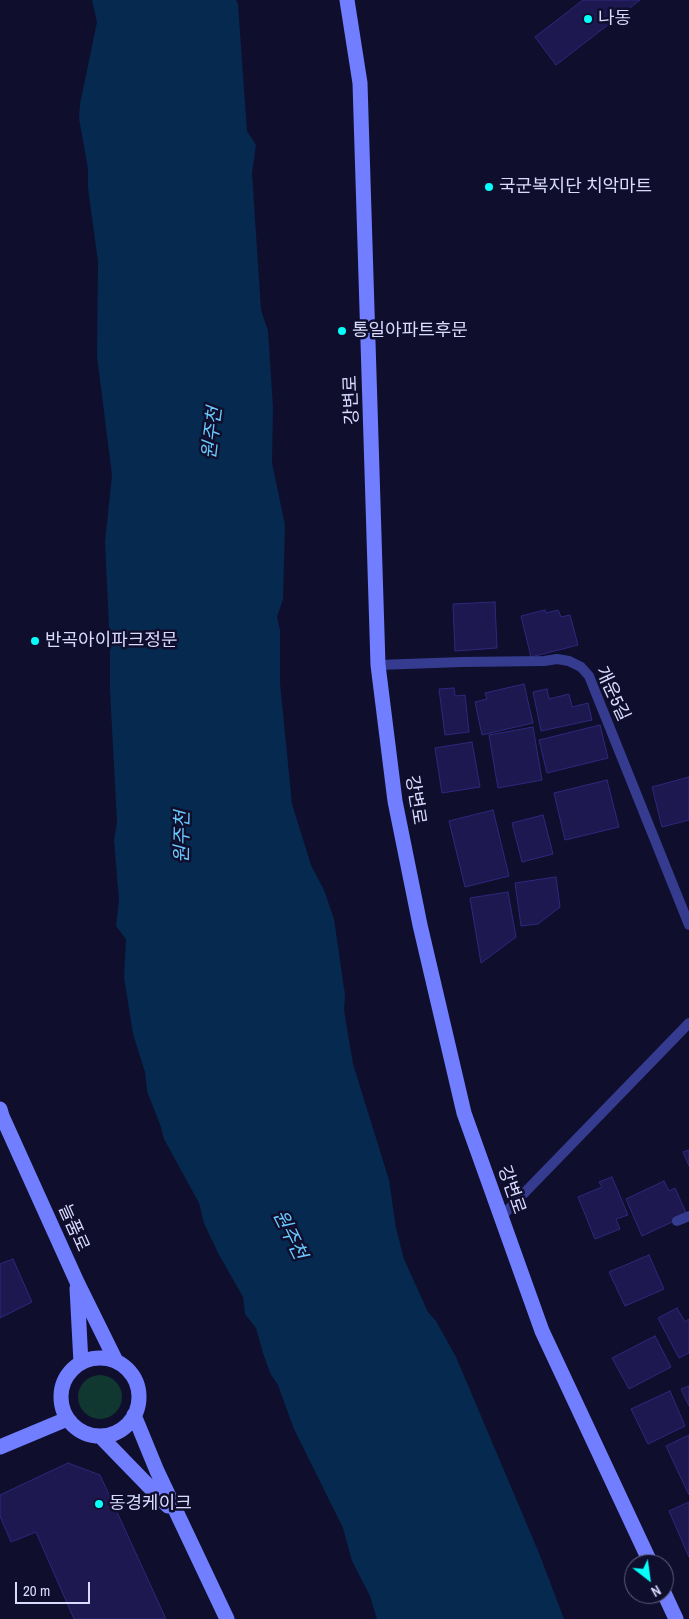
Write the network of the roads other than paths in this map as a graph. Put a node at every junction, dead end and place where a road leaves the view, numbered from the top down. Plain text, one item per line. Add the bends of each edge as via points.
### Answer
1 (347, 0) edge
2 (378, 665) junction
3 (689, 926) edge
4 (689, 1023) edge
5 (0, 1109) edge
6 (689, 1216) edge
7 (501, 1217) junction
8 (677, 1221) dead end
9 (77, 1282) junction
10 (116, 1362) junction
11 (81, 1363) junction
12 (134, 1415) junction
13 (67, 1418) junction
14 (101, 1437) junction
15 (0, 1447) edge
16 (178, 1516) junction
17 (646, 1554) edge
18 (669, 1604) edge
19 (228, 1619) edge
20 (676, 1619) edge

1 - 2 street, 강변로 via 360,84
2 - 3 lane, 개운5길 via 556,659 580,667 589,676
2 - 7 street, 강변로 via 395,801 420,925 464,1113
4 - 7 lane
5 - 9 street, 늘품로
6 - 8 lane
7 - 17 street, 강변로 via 542,1331
9 - 10 street, 늘품로
9 - 11 street
10 - 11 street via 92,1358
10 - 12 street via 127,1368 134,1378 138,1403
11 - 13 street via 71,1370 62,1387 62,1406
12 - 14 street via 127,1426
12 - 16 street
13 - 14 street via 76,1428
13 - 15 street
14 - 16 street
16 - 19 street
18 - 20 street

